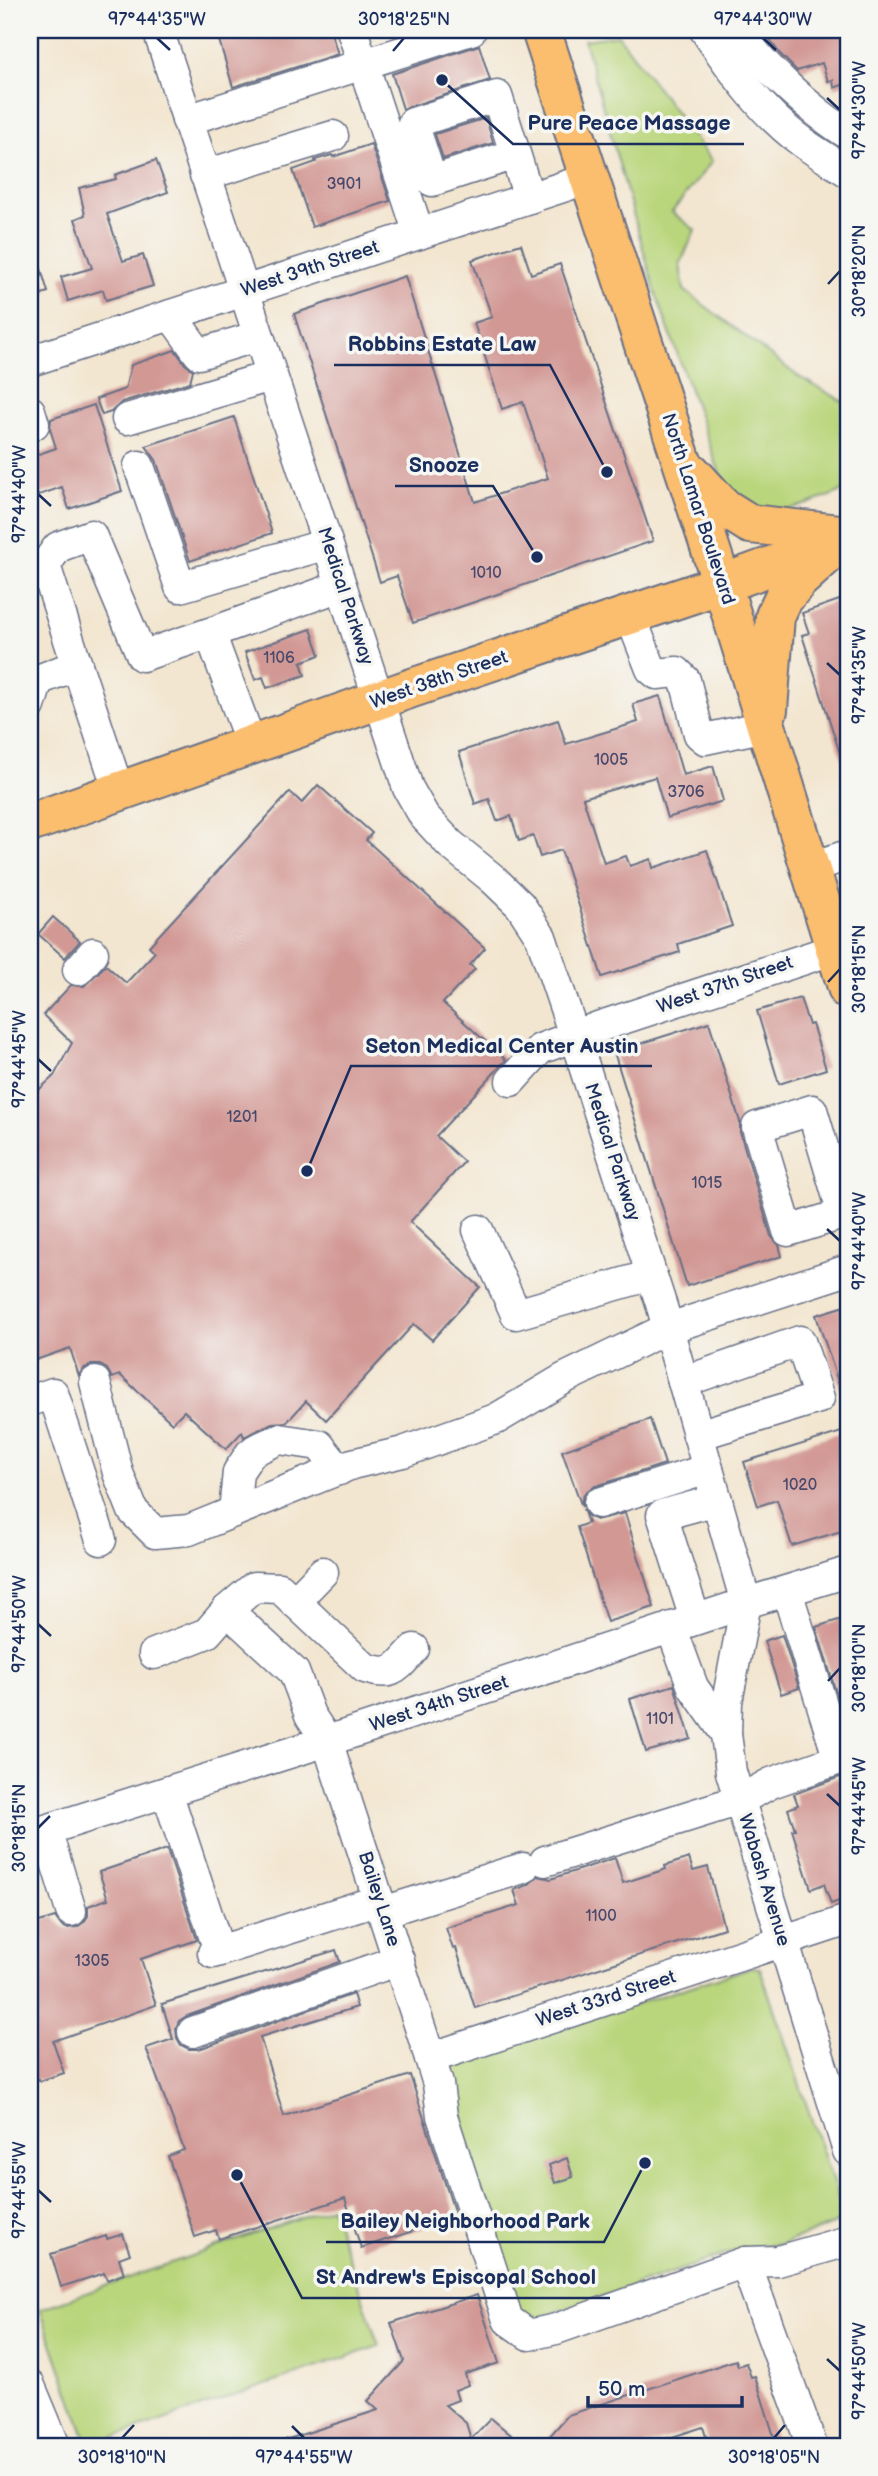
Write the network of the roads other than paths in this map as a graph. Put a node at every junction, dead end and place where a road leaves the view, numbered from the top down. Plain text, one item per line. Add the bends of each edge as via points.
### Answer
1 (158, 30) edge
2 (352, 30) edge
3 (471, 30) edge
4 (541, 30) edge
5 (705, 30) edge
6 (738, 30) edge
7 (362, 63) junction
8 (187, 120) junction
9 (841, 129) edge
10 (333, 135) dead end
11 (809, 147) junction
12 (515, 154) dead end
13 (848, 172) edge
14 (205, 175) junction
15 (590, 178) junction
16 (529, 198) junction
17 (419, 234) junction
18 (243, 291) junction
19 (171, 315) junction
20 (258, 336) junction
21 (30, 361) edge
22 (271, 376) junction
23 (30, 411) edge
24 (127, 419) dead end
25 (30, 426) edge
26 (683, 462) junction
27 (139, 466) dead end
28 (848, 538) edge
29 (327, 544) junction
30 (722, 584) junction
31 (341, 586) junction
32 (630, 615) junction
33 (210, 633) junction
34 (77, 665) junction
35 (379, 699) junction
36 (30, 706) edge
37 (766, 726) junction
38 (251, 744) junction
39 (119, 792) junction
40 (30, 823) edge
41 (848, 855) edge
42 (809, 869) junction
43 (835, 949) junction
44 (848, 990) edge
45 (575, 1035) junction
46 (512, 1081) dead end
47 (478, 1230) dead end
48 (848, 1270) edge
49 (651, 1275) junction
50 (666, 1329) junction
51 (95, 1382) dead end
52 (683, 1382) junction
53 (30, 1401) edge
54 (698, 1435) junction
55 (708, 1469) junction
56 (339, 1470) junction
57 (717, 1500) junction
58 (599, 1503) dead end
59 (234, 1512) junction
60 (101, 1540) dead end
61 (323, 1572) dead end
62 (848, 1572) edge
63 (787, 1591) junction
64 (294, 1602) junction
65 (746, 1603) junction
66 (227, 1610) junction
67 (683, 1623) junction
68 (414, 1649) dead end
69 (154, 1654) dead end
70 (726, 1734) junction
71 (327, 1741) junction
72 (844, 1758) edge
73 (167, 1792) junction
74 (740, 1800) junction
75 (38, 1832) edge
76 (381, 1906) junction
77 (71, 1911) dead end
78 (848, 1920) edge
79 (783, 1941) junction
80 (398, 1960) junction
81 (193, 2032) dead end
82 (430, 2058) junction
83 (848, 2151) edge
84 (848, 2241) edge
85 (745, 2262) junction
86 (30, 2386) edge
87 (55, 2446) edge
88 (812, 2446) edge

1 - 8 street, Medical Parkway
2 - 7 street
3 - 7 street
4 - 15 main road, North Lamar Boulevard
5 - 11 street via 772,116
6 - 9 street via 766,65
7 - 8 street
7 - 17 street
8 - 14 street, Medical Parkway
9 - 11 street
10 - 14 street
11 - 13 street
12 - 16 street
14 - 18 street, Medical Parkway
15 - 16 street, West 39th Street
15 - 26 main road, North Lamar Boulevard
16 - 17 street, West 39th Street
17 - 18 street, West 39th Street
18 - 19 street, West 39th Street
18 - 20 street, Medical Parkway
19 - 20 street via 199,354
19 - 21 street, West 39th Street
20 - 22 street, Medical Parkway
22 - 24 street
22 - 29 street, Medical Parkway
23 - 25 street via 34,425
26 - 28 main road via 723,507 750,524
26 - 30 main road, North Lamar Boulevard
27 - 29 street via 180,587
28 - 30 main road, West 38th Street
28 - 37 main road via 798,580 775,616
29 - 31 street, Medical Parkway
30 - 32 main road, West 38th Street
30 - 37 main road, North Lamar Boulevard
31 - 33 street
31 - 35 street, Medical Parkway
32 - 35 main road, West 38th Street
32 - 37 street via 651,669 656,674 677,672 685,680 699,734 705,739
33 - 34 street via 142,656 91,535 58,547 45,565
33 - 38 street
34 - 36 street via 38,680
34 - 39 street
35 - 38 main road, West 38th Street
35 - 45 street, Medical Parkway via 408,788 424,816 520,905 541,937
37 - 42 main road, North Lamar Boulevard
38 - 39 main road, West 38th Street
39 - 40 main road, West 38th Street
41 - 42 street
42 - 43 main road, North Lamar Boulevard
43 - 44 main road, North Lamar Boulevard
43 - 45 street, West 37th Street
45 - 46 street, West 37th Street via 540,1049
45 - 49 street, Medical Parkway
47 - 49 street via 516,1314
48 - 50 street
49 - 50 street, Medical Parkway
50 - 52 street, Medical Parkway
50 - 56 street via 565,1378 496,1419
51 - 59 street via 123,1486 133,1511 155,1533 189,1530
52 - 54 street, Medical Parkway
52 - 54 street via 800,1341 819,1398
53 - 60 street via 52,1393
54 - 55 street, Medical Parkway
55 - 57 street, Medical Parkway
55 - 58 street
56 - 59 street
56 - 59 street via 319,1445 279,1438 250,1454 238,1472
57 - 65 street, Medical Parkway
57 - 67 street via 662,1516
61 - 64 street
62 - 63 street, West 34th Street
63 - 65 street, West 34th Street
63 - 72 street
64 - 66 street via 280,1588 254,1587
64 - 68 street via 365,1668 382,1673 398,1668
65 - 67 street, West 34th Street
65 - 70 street, Wabash Avenue via 727,1702
66 - 69 street via 207,1633
66 - 71 street, Bailey Lane via 295,1672 310,1716
67 - 70 street via 693,1687
67 - 71 street, West 34th Street
70 - 74 street, Wabash Avenue
71 - 73 street, West 34th Street
71 - 76 street, Bailey Lane
72 - 74 street via 771,1783
73 - 75 street, West 34th Street
73 - 76 street via 216,1952
74 - 76 street
74 - 79 street, Wabash Avenue
75 - 77 street
76 - 80 street, Bailey Lane
78 - 79 street, West 33rd Street
79 - 82 street, West 33rd Street
79 - 83 street, Wabash Avenue
80 - 81 street
80 - 82 street, Bailey Lane
82 - 85 street, Bailey Lane via 442,2116 508,2320 529,2335
84 - 85 street via 778,2260
85 - 88 street
86 - 87 street

